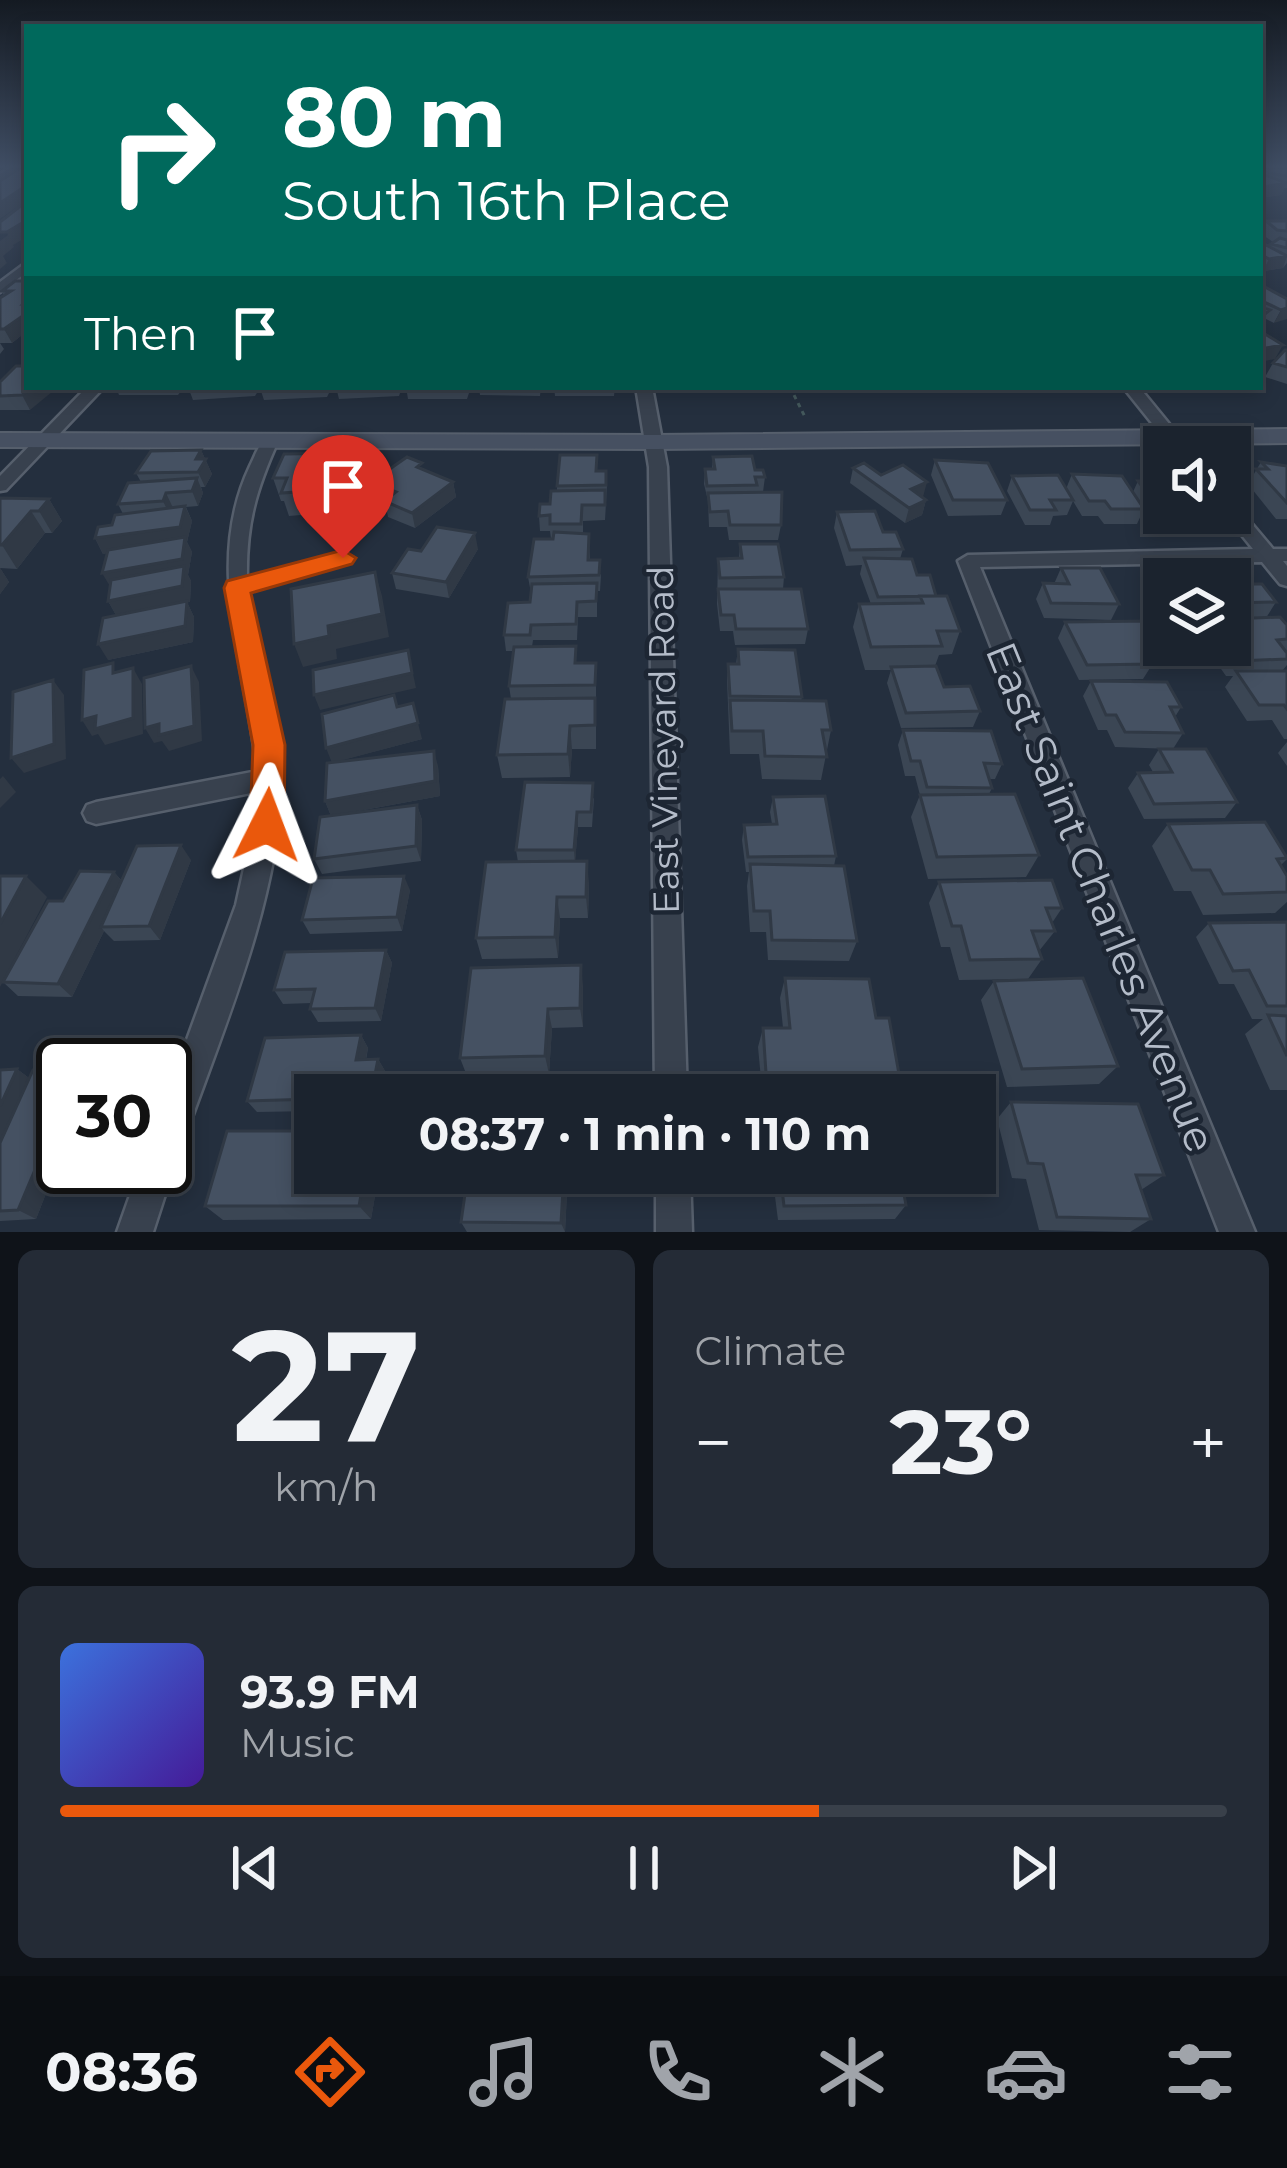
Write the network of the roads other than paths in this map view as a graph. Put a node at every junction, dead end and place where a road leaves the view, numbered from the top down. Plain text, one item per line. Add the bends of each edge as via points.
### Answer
1 (24, 268) edge
2 (0, 288) edge
3 (93, 390) edge
4 (645, 390) edge
5 (1133, 390) edge
6 (1163, 426) edge
7 (1287, 436) edge
8 (1251, 438) edge
9 (0, 440) edge
10 (48, 440) junction
11 (270, 440) junction
12 (655, 442) junction
13 (1143, 442) edge
14 (0, 486) edge
15 (1251, 529) edge
16 (1277, 555) edge
17 (343, 558) dead end
18 (1287, 579) edge
19 (237, 588) junction
20 (272, 778) junction
21 (96, 813) dead end
22 (192, 1068) edge
23 (670, 1074) edge
24 (148, 1194) edge
25 (673, 1194) edge
26 (135, 1232) edge
27 (674, 1232) edge
28 (1237, 1232) edge

1 - 2 street
3 - 10 street
4 - 12 street, East Vineyard Road
5 - 6 street
7 - 8 main road
9 - 10 main road
10 - 11 main road
10 - 14 street
11 - 12 main road
11 - 19 street via 238,507
12 - 13 main road
12 - 23 street, East Vineyard Road
15 - 16 street
16 - 18 street
16 - 28 street, East Saint Charles Avenue via 968,561
17 - 19 street
19 - 20 street
20 - 21 street
20 - 22 street via 256,884
24 - 26 street
25 - 27 street

